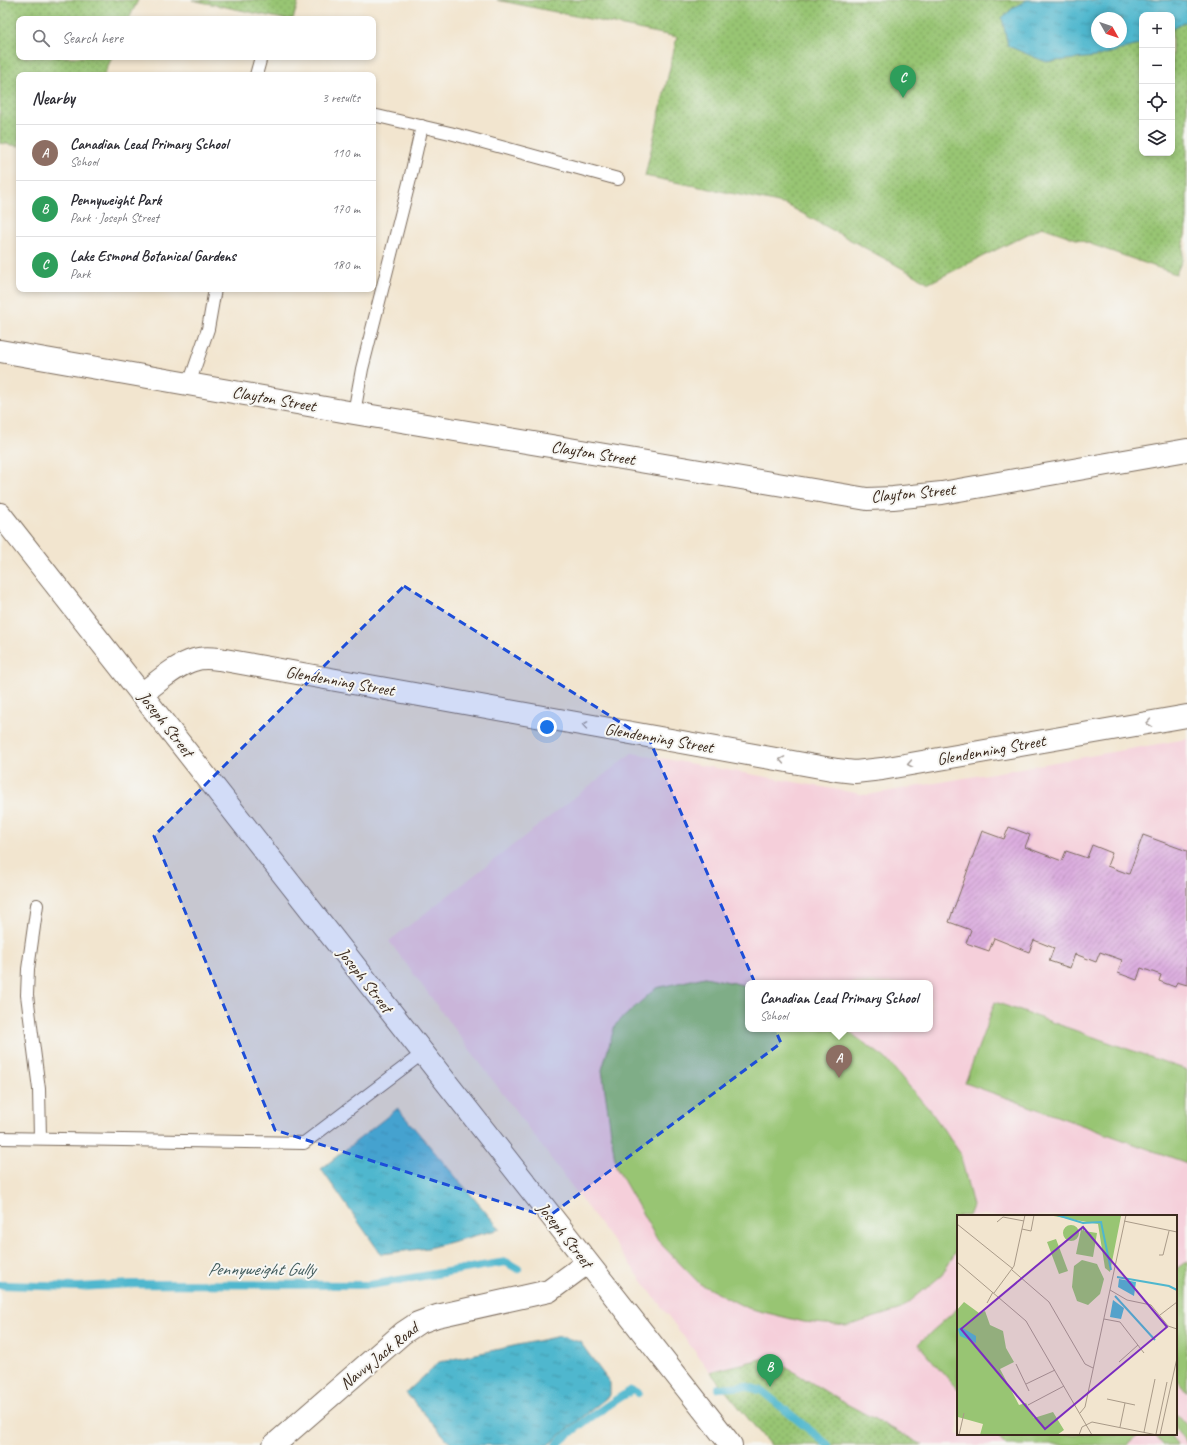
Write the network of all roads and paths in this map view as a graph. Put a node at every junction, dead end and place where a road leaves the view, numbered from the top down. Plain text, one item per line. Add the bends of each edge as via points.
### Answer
1 (260, 60) edge
2 (257, 72) edge
3 (376, 116) edge
4 (422, 126) junction
5 (618, 179) dead end
6 (215, 292) edge
7 (0, 350) edge
8 (189, 384) junction
9 (354, 413) junction
10 (1187, 450) edge
11 (0, 514) edge
12 (141, 694) junction
13 (1187, 716) edge
14 (37, 905) dead end
15 (423, 1053) junction
16 (0, 1138) edge
17 (40, 1138) junction
18 (587, 1263) junction
19 (274, 1445) edge
20 (731, 1445) edge

1 - 2 lane
3 - 4 lane
4 - 5 lane
4 - 9 lane via 362,369
6 - 8 lane via 208,329
7 - 8 street, Clayton Street
8 - 9 street, Clayton Street
9 - 10 street, Clayton Street via 867,498 942,493
11 - 12 street, Joseph Street
13 -> 12 street, Glendenning Street via 882,770 856,772 219,659 202,658 190,661
12 - 15 street, Joseph Street
14 - 17 lane via 27,995 39,1089
15 - 17 lane via 304,1143
15 - 18 street, Joseph Street
16 - 17 lane
18 - 19 street, Navvy Jack Road via 549,1292 438,1316 418,1323 403,1333
18 - 20 street, Joseph Street

